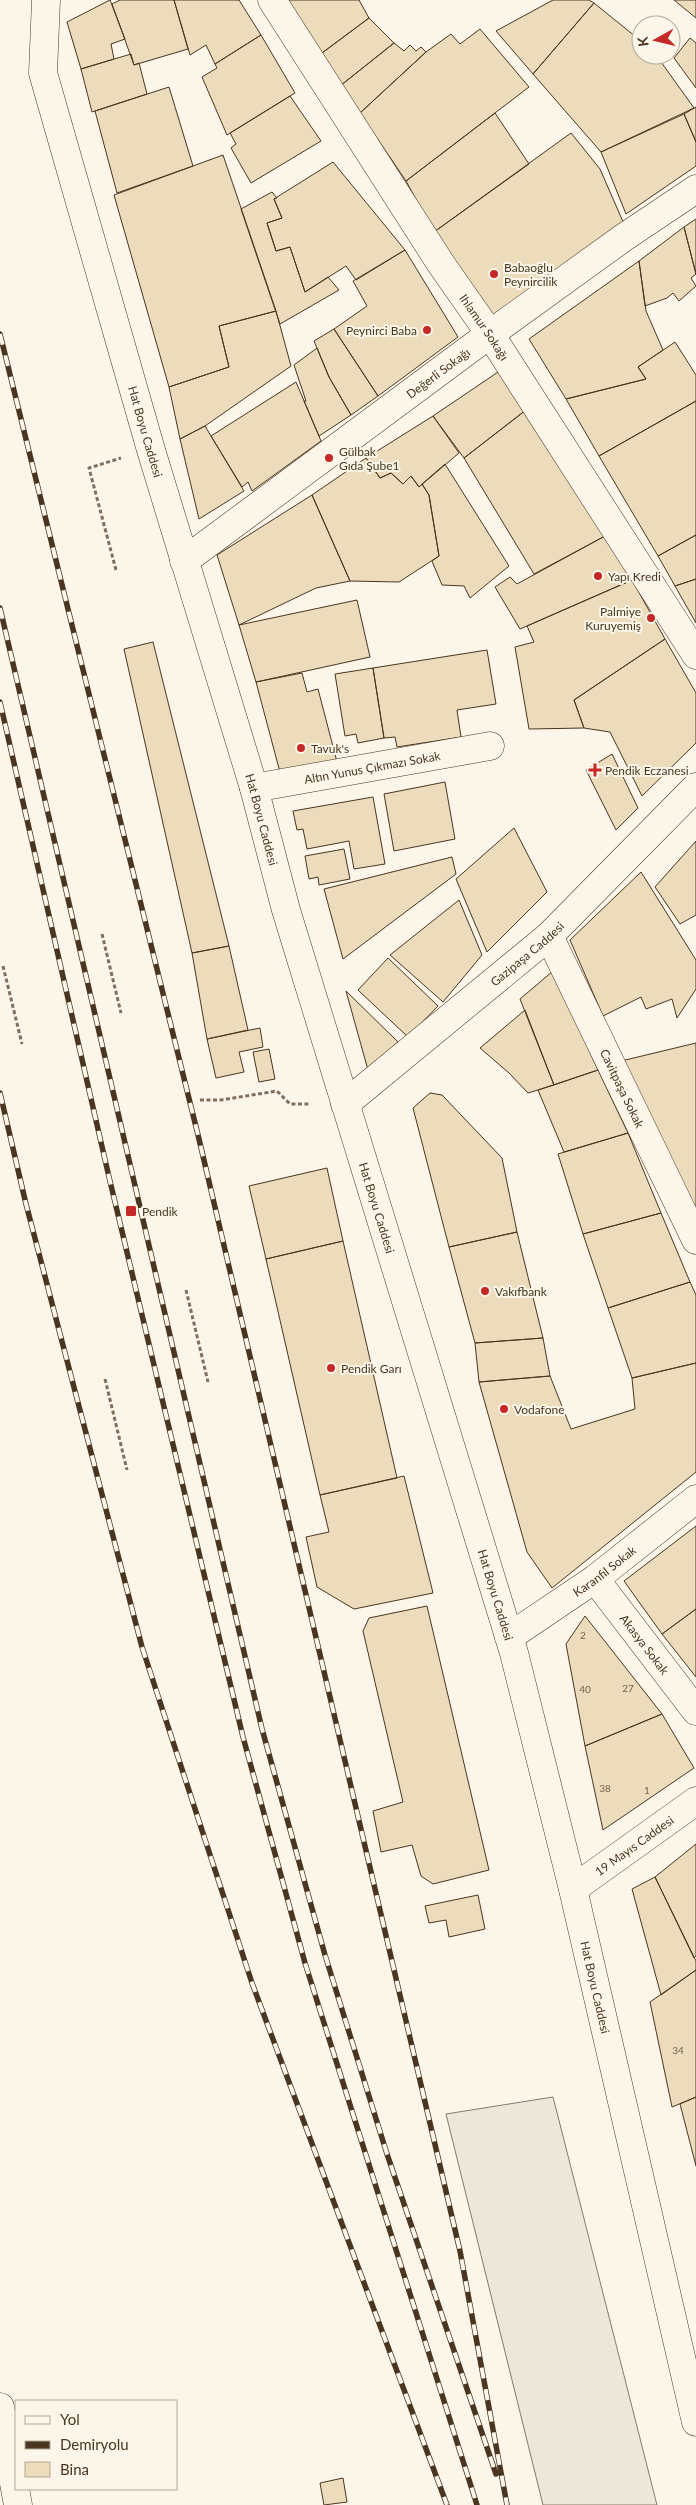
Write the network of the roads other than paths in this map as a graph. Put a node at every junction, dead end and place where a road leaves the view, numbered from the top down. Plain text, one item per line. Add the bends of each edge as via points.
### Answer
1 (272, 0) edge
2 (51, 2) edge
3 (696, 189) edge
4 (490, 334) junction
5 (184, 561) junction
6 (696, 655) edge
7 (490, 746) dead end
8 (696, 787) edge
9 (254, 788) junction
10 (549, 936) junction
11 (345, 1104) junction
12 (696, 1240) edge
13 (696, 1499) edge
14 (595, 1579) junction
15 (509, 1637) junction
16 (696, 1711) edge
17 (696, 1801) edge
18 (573, 1889) junction
19 (0, 2407) edge
20 (696, 2422) edge
21 (15, 2489) edge
22 (15, 2490) edge
23 (18, 2505) edge

1 - 4 street, Ihlamur Sokağı via 440,264
2 - 5 street, Hat Boyu Caddesi via 44,73
3 - 4 street, Değerli Sokağı
4 - 5 street, Değerli Sokağı
4 - 6 street, Ihlamur Sokağı
5 - 9 street, Hat Boyu Caddesi
7 - 9 street, Altın Yunus Çıkmazı Sokak
8 - 10 street, Gazipaşa Caddesi
9 - 11 street, Hat Boyu Caddesi via 286,910
10 - 11 street, Gazipaşa Caddesi
10 - 12 street, Cavitpaşa Sokak
11 - 15 street, Hat Boyu Caddesi
13 - 14 street, Karanfil Sokak
14 - 15 street, Karanfil Sokak
14 - 16 street, Akasya Sokak
15 - 18 street, Hat Boyu Caddesi
17 - 18 street, 19 Mayıs Caddesi
18 - 20 street, Hat Boyu Caddesi
19 - 21 street
22 - 23 street

